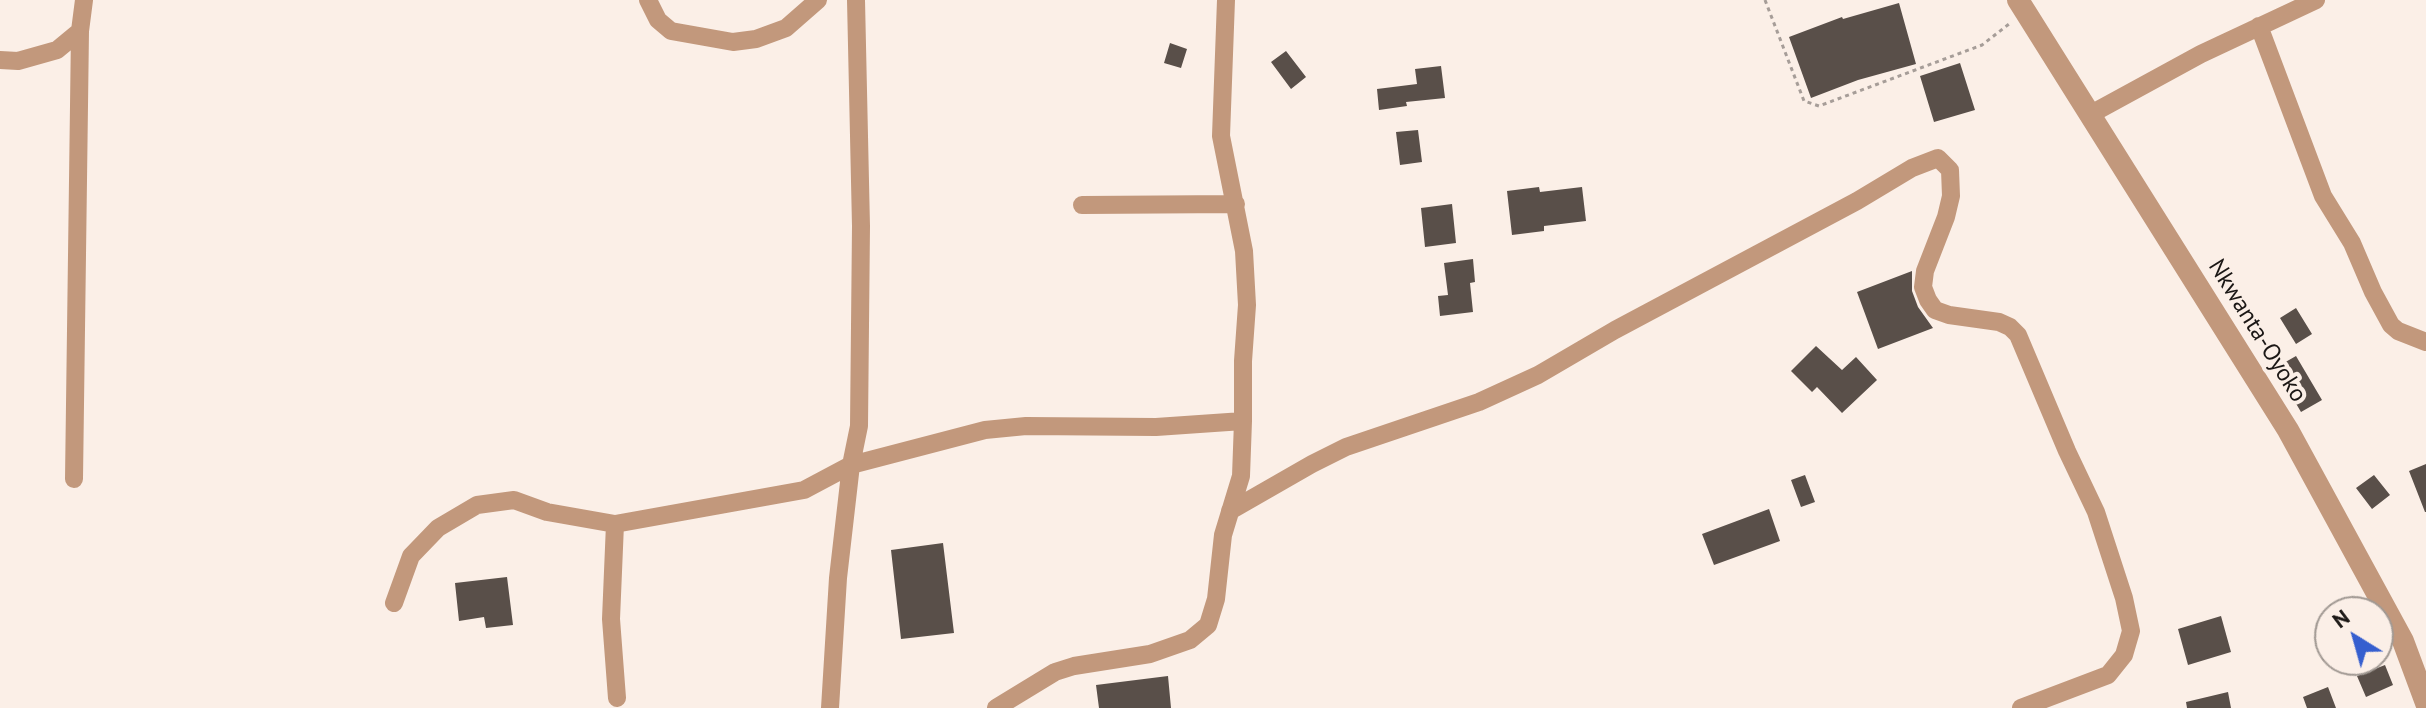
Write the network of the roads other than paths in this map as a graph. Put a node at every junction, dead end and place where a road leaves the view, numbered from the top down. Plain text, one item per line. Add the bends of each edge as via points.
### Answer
1 (84, 0) edge
2 (648, 0) edge
3 (818, 0) edge
4 (856, 0) edge
5 (1226, 0) edge
6 (2316, 0) edge
7 (2022, 6) edge
8 (2259, 26) junction
9 (80, 31) junction
10 (0, 60) edge
11 (2091, 114) junction
12 (1236, 204) junction
13 (1082, 205) dead end
14 (2426, 342) edge
15 (1243, 421) junction
16 (851, 465) junction
17 (74, 479) dead end
18 (1230, 511) junction
19 (615, 524) junction
20 (394, 603) dead end
21 (1032, 686) junction
22 (617, 698) dead end
23 (2426, 703) edge
24 (830, 708) edge
25 (996, 708) edge
26 (1021, 708) edge
27 (2021, 708) edge

1 - 9 street
2 - 3 street via 671,31 733,42 786,28
4 - 16 street via 860,360 859,426
5 - 12 street via 1221,136
6 - 8 street
7 - 11 street, Nkwanta-Oyoko
8 - 11 street
8 - 14 street via 2323,196 2352,243 2373,292 2391,325
9 - 10 street via 57,50 18,61
9 - 17 street
11 - 23 street, Nkwanta-Oyoko via 2309,466 2403,641
12 - 13 street
12 - 15 street via 1247,305
15 - 16 street via 985,430
15 - 18 street via 1241,476
16 - 19 street via 804,490
16 - 24 street
18 - 21 street via 1208,625 1190,640 1150,654 1074,666
18 - 27 street via 1346,447 1479,402 1538,375 1938,158 1950,170 1951,196 1925,271 1928,300 1935,310 1999,322 2018,335 2096,512 2131,631 2124,655 2108,675
19 - 20 street via 547,512 514,500 477,505 438,528 411,556
19 - 22 street via 611,619
21 - 25 street
21 - 26 street

